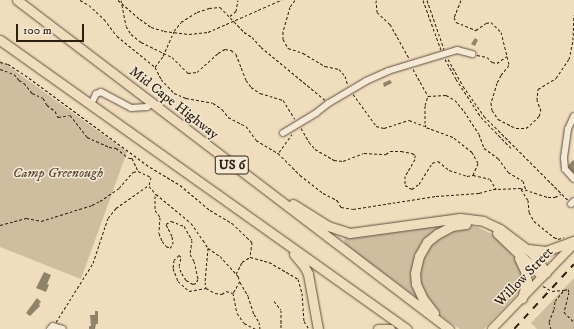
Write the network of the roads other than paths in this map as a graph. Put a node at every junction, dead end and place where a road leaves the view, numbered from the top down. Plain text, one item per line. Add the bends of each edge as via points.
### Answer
1 (17, 0) edge
2 (0, 40) edge
3 (472, 54) road end
4 (152, 103) junction
5 (91, 104) junction
6 (574, 116) edge
7 (283, 133) dead end
8 (234, 167) junction
9 (574, 179) edge
10 (282, 241) junction
11 (572, 241) edge
12 (514, 249) junction
13 (527, 249) junction
14 (542, 277) junction
15 (522, 298) junction
16 (52, 328) edge
17 (448, 328) edge
18 (62, 329) edge
19 (318, 329) edge
20 (378, 329) edge
21 (390, 329) edge
22 (407, 329) edge
23 (492, 329) edge

1 - 4 highway, Mid Cape Highway / US 6
2 - 5 highway, US 6
3 - 7 lane via 457,50 388,71 351,90
4 - 5 lane via 147,107 130,108 101,92 96,94
4 - 8 highway, Mid Cape Highway / US 6
5 - 10 highway, US 6
6 - 9 lane via 568,129 564,158 565,169
8 - 13 highway via 339,231 356,233 471,218 495,226
8 - 17 highway, Mid Cape Highway / US 6
10 - 19 highway via 306,270
10 - 22 highway, US 6
11 - 13 highway via 546,251
11 - 14 main road, Willow Street
12 - 14 highway
12 - 15 highway via 527,276
12 - 17 highway via 495,232 470,224 447,228 428,242 417,261 416,284 426,303
13 - 14 highway via 538,259
14 - 15 main road, Willow Street
15 - 23 main road, Willow Street
16 - 18 lane
20 - 21 highway

